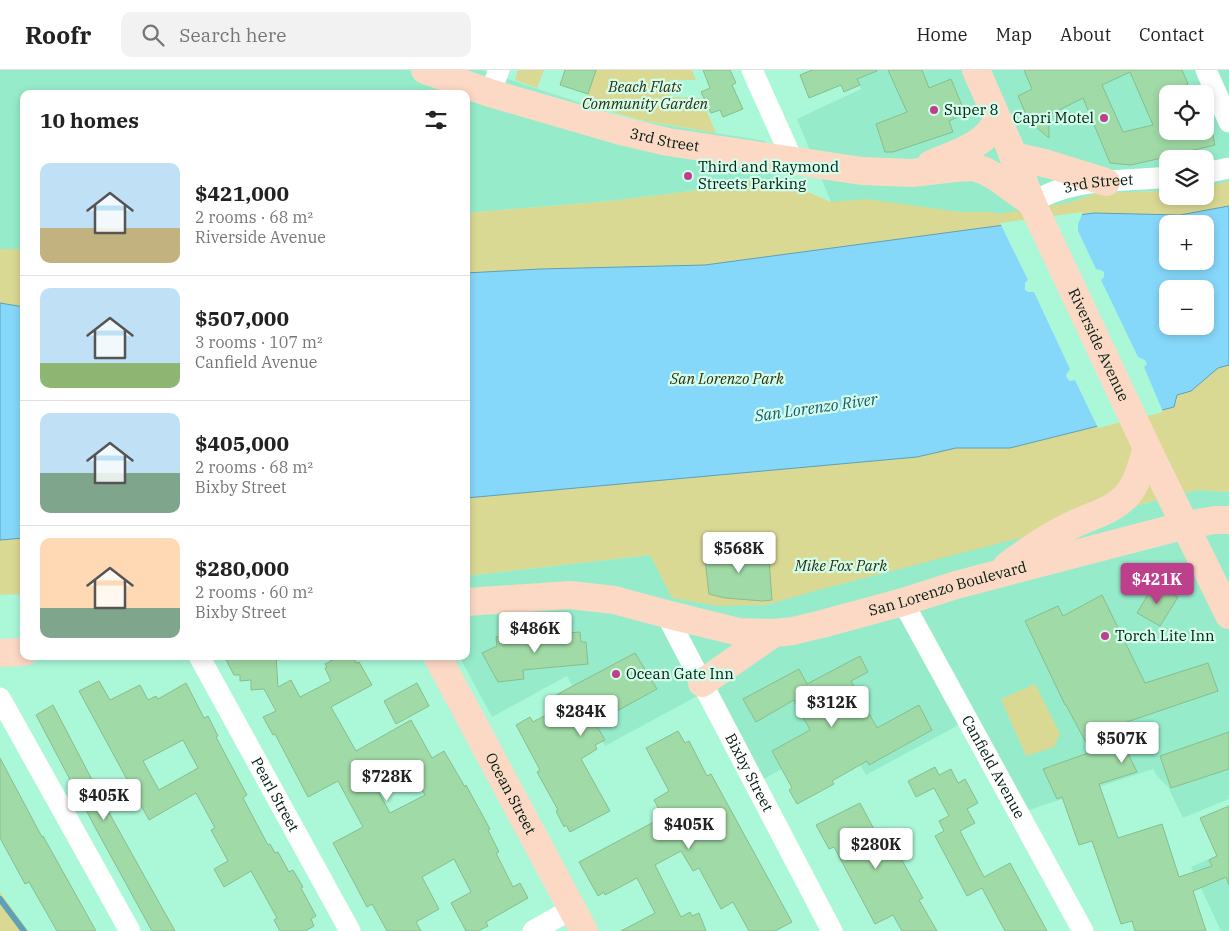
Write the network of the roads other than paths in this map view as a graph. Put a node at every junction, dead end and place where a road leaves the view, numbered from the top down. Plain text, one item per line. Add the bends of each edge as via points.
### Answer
1 (425, 70) edge
2 (752, 70) edge
3 (976, 70) edge
4 (1206, 70) edge
5 (494, 82) edge
6 (997, 119) junction
7 (1229, 122) edge
8 (1013, 156) junction
9 (793, 160) junction
10 (1229, 168) edge
11 (1214, 171) edge
12 (912, 173) junction
13 (1159, 178) edge
14 (1106, 182) junction
15 (1034, 206) junction
16 (1146, 445) junction
17 (1229, 520) edge
18 (1186, 525) junction
19 (996, 574) junction
20 (1223, 577) edge
21 (470, 602) edge
22 (904, 602) junction
23 (666, 614) junction
24 (1229, 616) edge
25 (774, 634) junction
26 (20, 652) edge
27 (0, 653) edge
28 (201, 660) edge
29 (439, 660) edge
30 (702, 683) junction
31 (0, 698) edge
32 (578, 920) edge
33 (130, 931) edge
34 (350, 931) edge
35 (533, 931) edge
36 (832, 931) edge
37 (1083, 931) edge

1 - 5 street, 3rd Street
2 - 9 street
3 - 6 street, Riverside Avenue
4 - 7 street
5 - 9 street, 3rd Street via 621,131 659,140
6 - 8 street, Riverside Avenue
6 - 12 street via 981,141
8 - 14 street
8 - 15 street, Riverside Avenue
9 - 12 street, 3rd Street via 862,171
10 - 11 street
12 - 15 street, 3rd Street via 973,167 985,170
13 - 14 street, 3rd Street
14 - 15 street, 3rd Street via 1044,195
15 - 16 street, Riverside Avenue
16 - 18 street, Riverside Avenue
16 - 19 street via 1137,479 1117,506 1073,524 1035,545
17 - 18 street, San Lorenzo Boulevard
18 - 19 street, San Lorenzo Boulevard
18 - 20 street, Riverside Avenue
19 - 22 street, San Lorenzo Boulevard
20 - 24 street, Riverside Avenue
21 - 23 street, San Lorenzo Boulevard via 570,594 614,600
22 - 25 street, San Lorenzo Boulevard
22 - 37 street, Canfield Avenue
23 - 25 street, San Lorenzo Boulevard via 739,632
23 - 30 street, Bixby Street
25 - 30 street
26 - 27 street
28 - 34 street, Pearl Street
29 - 32 street, Ocean Street
30 - 36 street, Bixby Street
31 - 33 street
32 - 35 street

